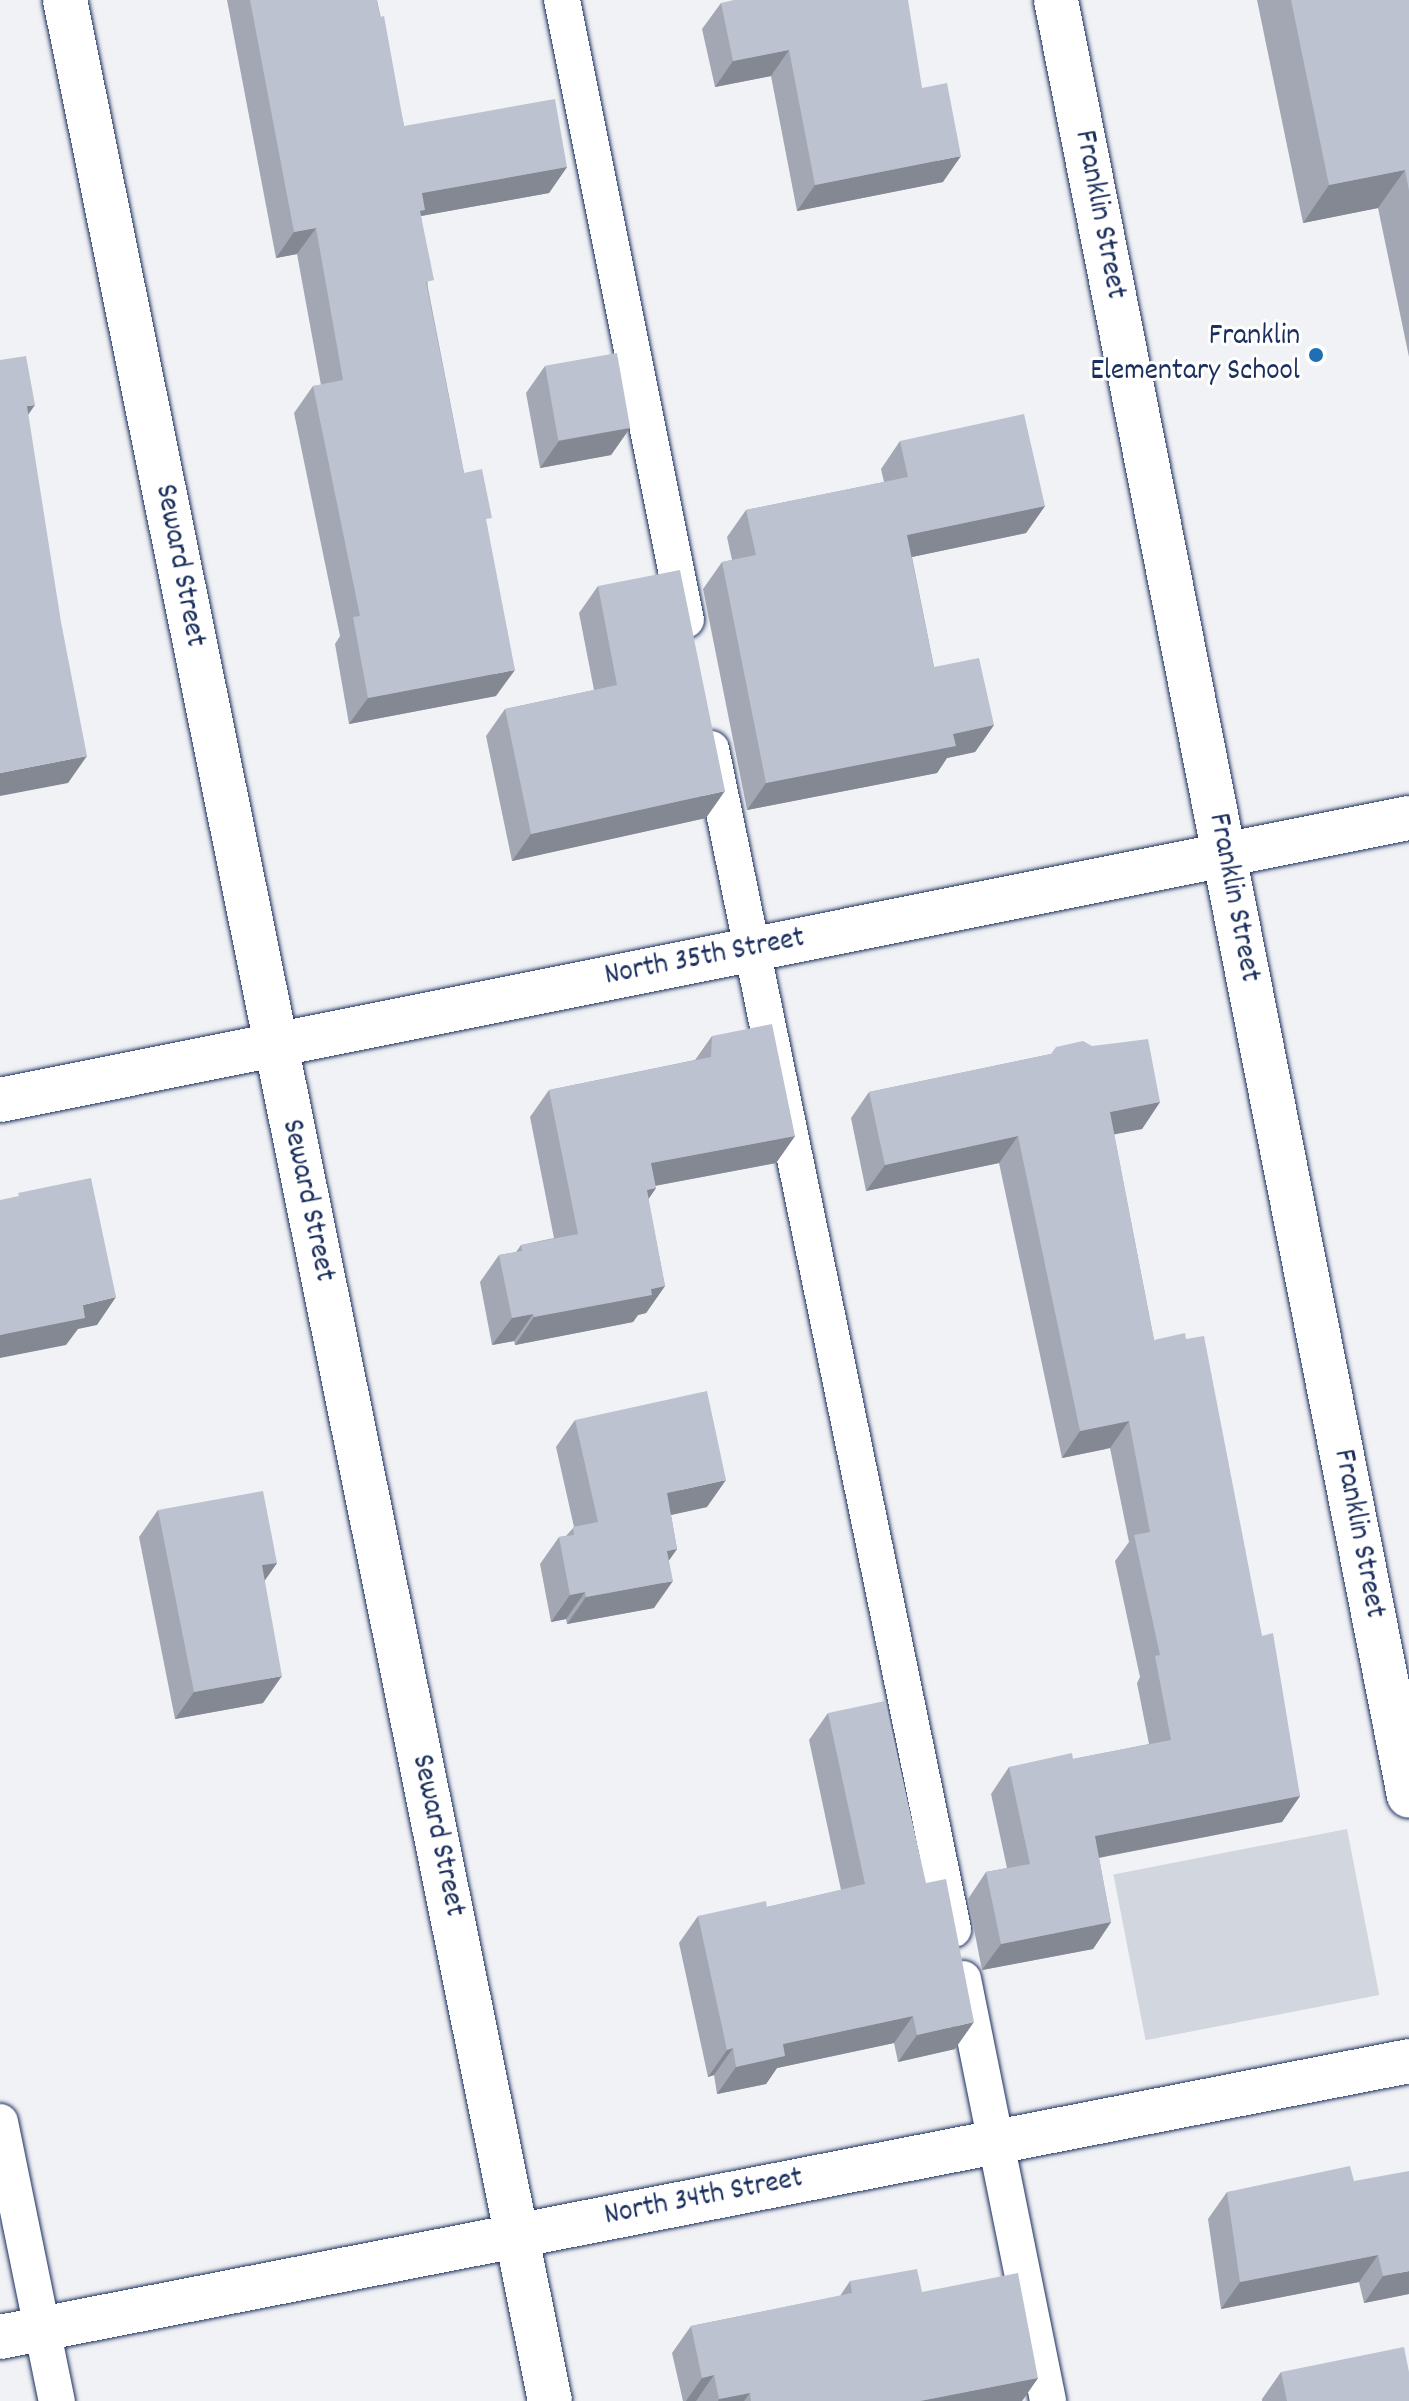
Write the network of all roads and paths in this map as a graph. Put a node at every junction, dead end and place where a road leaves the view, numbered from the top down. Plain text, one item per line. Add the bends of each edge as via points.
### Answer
1 (65, 0) edge
2 (562, 0) edge
3 (1056, 0) edge
4 (692, 654) edge
5 (705, 716) edge
6 (1409, 818) edge
7 (1224, 855) junction
8 (752, 950) junction
9 (274, 1046) junction
10 (0, 1100) edge
11 (1409, 1796) edge
12 (1409, 2061) edge
13 (0, 2122) edge
14 (996, 2142) junction
15 (518, 2235) junction
16 (42, 2328) junction
17 (0, 2337) edge
18 (57, 2401) edge
19 (550, 2401) edge
20 (1048, 2401) edge

1 - 9 street, Seward Street
2 - 4 lane
3 - 7 street, Franklin Street
5 - 8 lane
6 - 7 street, North 35th Street
7 - 8 street, North 35th Street
7 - 11 street, Franklin Street
8 - 9 street, North 35th Street
8 - 14 lane
9 - 10 street, North 35th Street
9 - 15 street, Seward Street
12 - 14 street, North 34th Street
13 - 16 lane
14 - 15 street, North 34th Street
14 - 20 lane
15 - 16 street, North 34th Street
15 - 19 street, Seward Street
16 - 17 street, North 34th Street
16 - 18 lane

